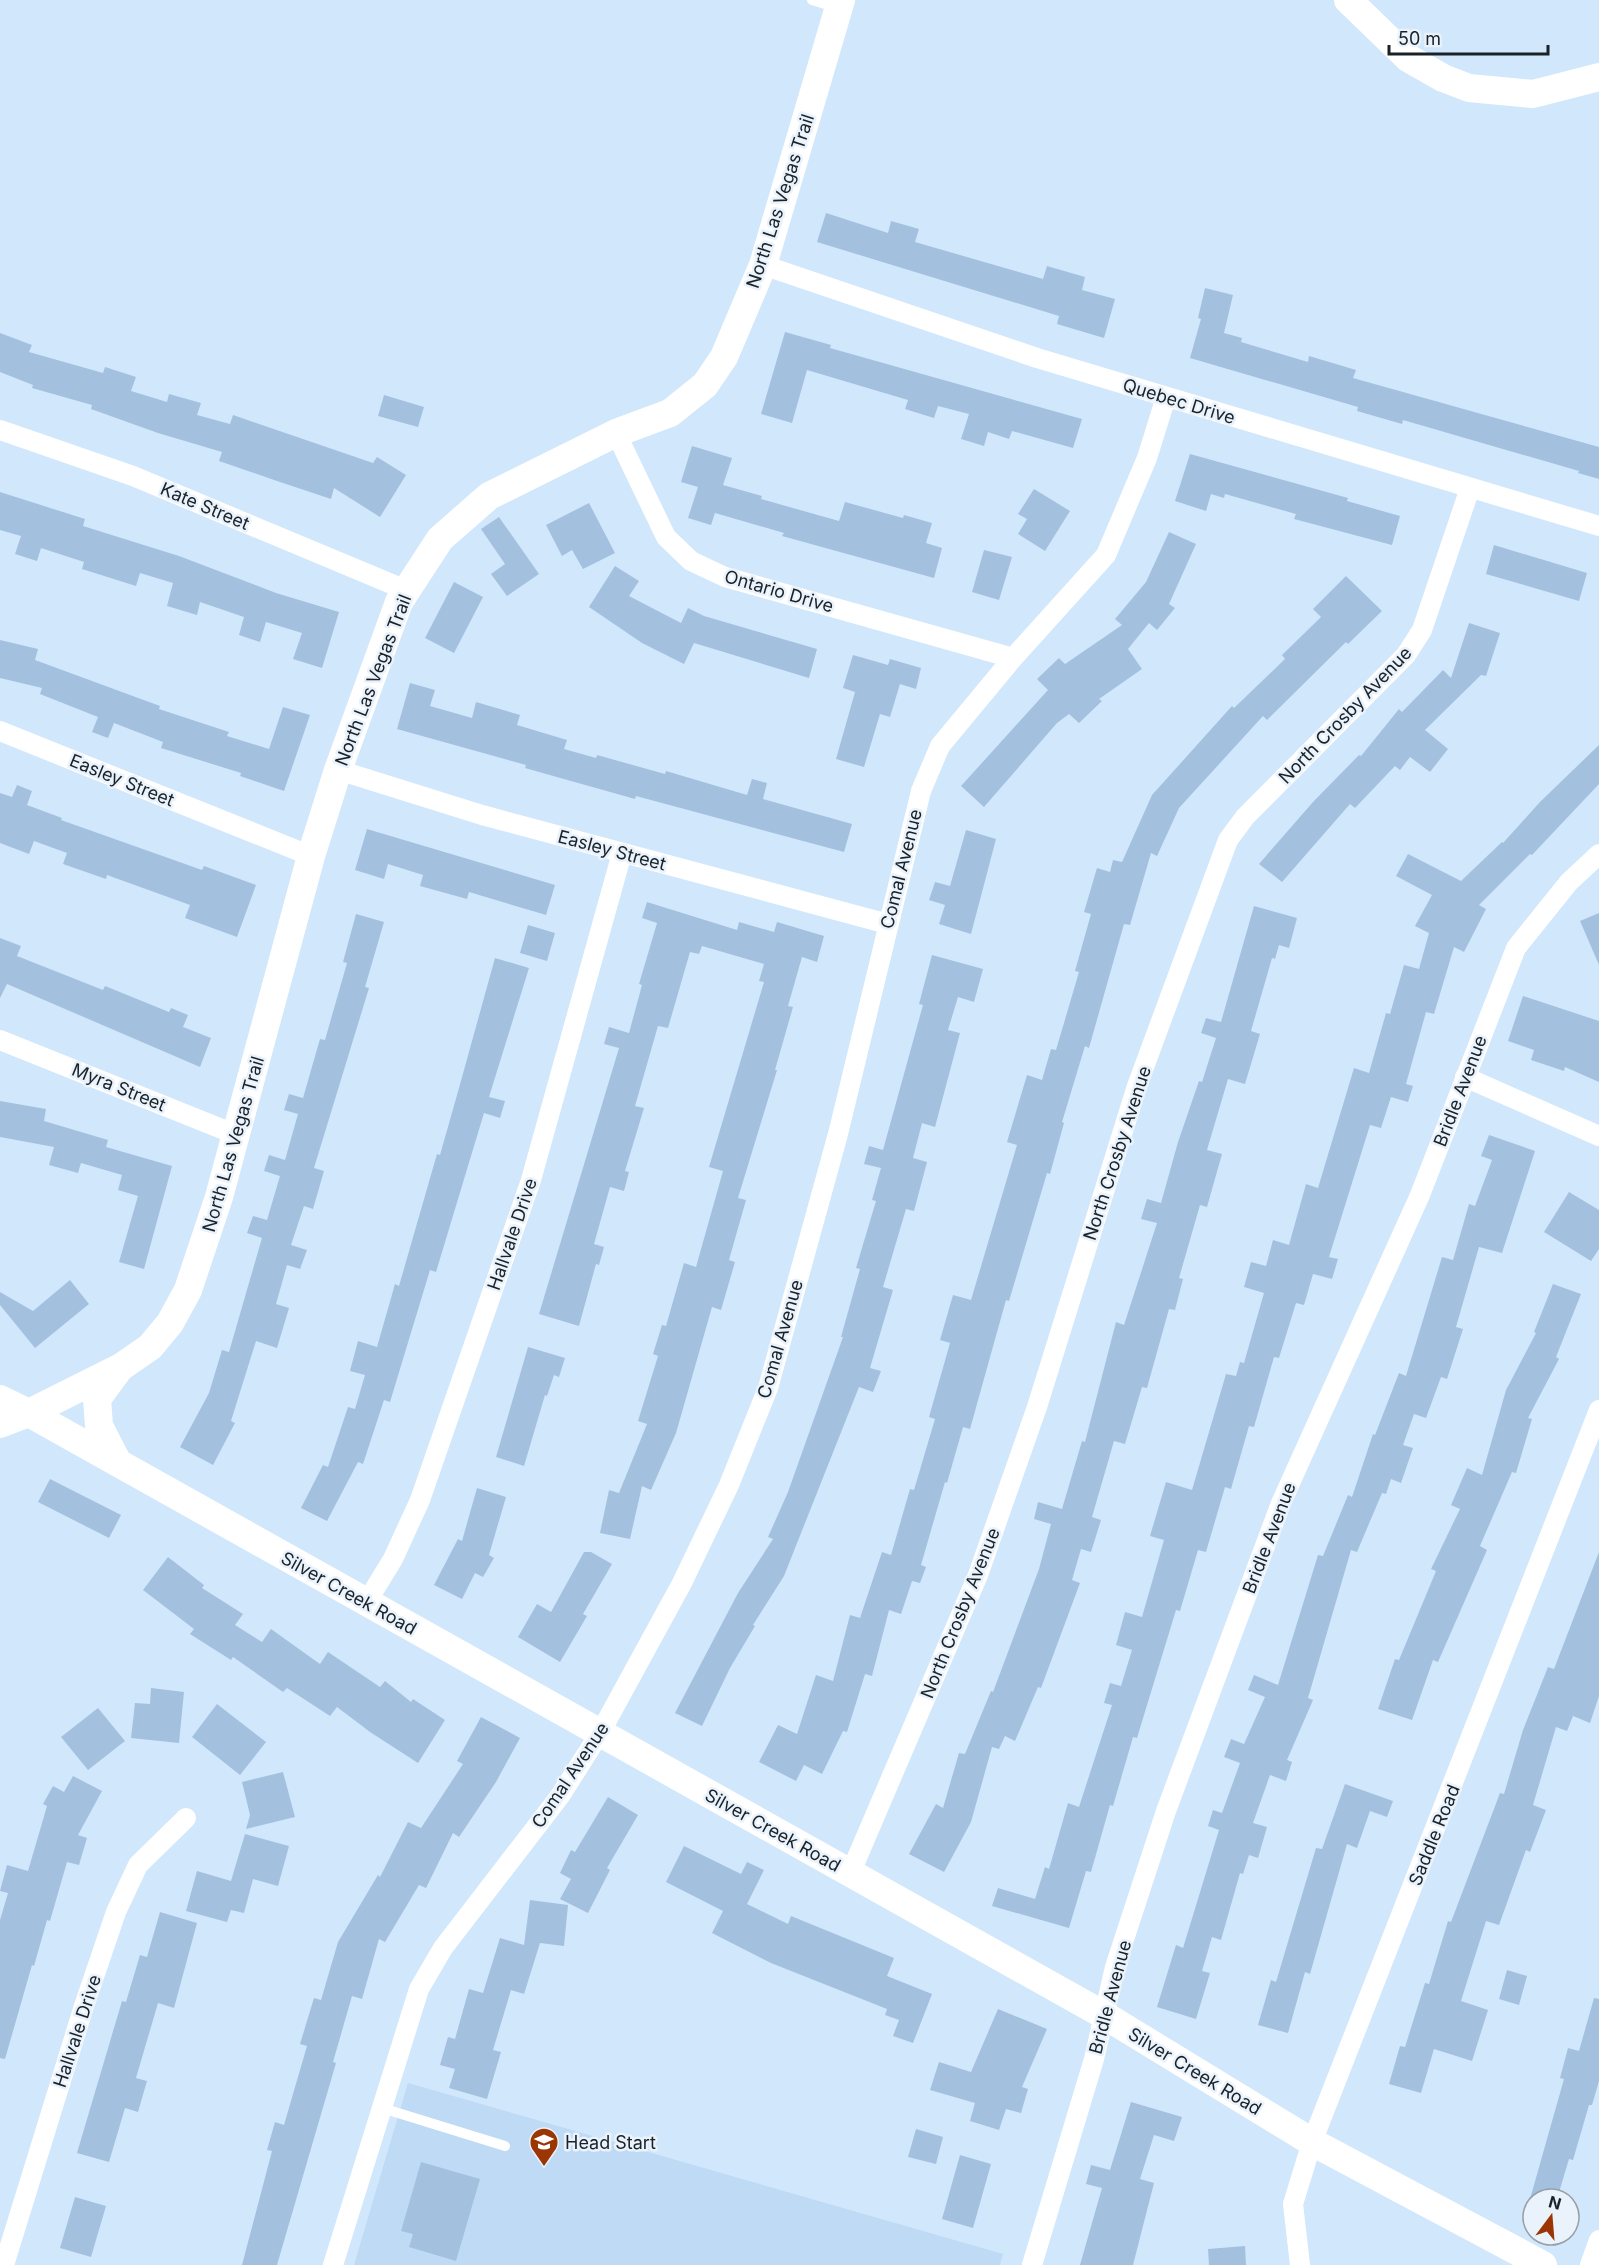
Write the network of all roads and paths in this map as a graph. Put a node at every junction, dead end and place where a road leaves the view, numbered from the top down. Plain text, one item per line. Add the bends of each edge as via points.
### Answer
1 (1348, 0) edge
2 (831, 3) edge
3 (1599, 77) edge
4 (763, 265) junction
5 (1166, 397) junction
6 (0, 430) edge
7 (616, 433) junction
8 (1470, 488) junction
9 (1599, 526) edge
10 (406, 590) junction
11 (1013, 658) junction
12 (0, 731) edge
13 (338, 770) junction
14 (622, 853) junction
15 (1599, 854) edge
16 (311, 856) junction
17 (888, 924) junction
18 (0, 1040) edge
19 (1466, 1077) junction
20 (237, 1135) junction
21 (1599, 1136) edge
22 (121, 1367) junction
23 (0, 1399) edge
24 (1599, 1410) edge
25 (29, 1413) junction
26 (0, 1424) edge
27 (118, 1463) junction
28 (366, 1603) junction
29 (600, 1733) junction
30 (186, 1818) dead end
31 (850, 1874) junction
32 (1104, 2015) junction
33 (382, 2108) junction
34 (1312, 2142) junction
35 (505, 2146) dead end
36 (1599, 2240) edge
37 (4, 2265) edge
38 (333, 2265) edge
39 (1032, 2265) edge
40 (1300, 2265) edge
41 (1543, 2265) edge
42 (1590, 2265) edge

1 - 3 street via 1408,58 1469,88 1533,94
2 - 4 street, North Las Vegas Trail
4 - 5 street, Quebec Drive via 1037,358
4 - 7 street, North Las Vegas Trail via 724,357 705,385 670,414
5 - 8 street, Quebec Drive
5 - 11 street, Comal Avenue via 1147,458 1106,555
6 - 10 street, Kate Street via 134,476
7 - 10 street, North Las Vegas Trail via 489,496 440,539
7 - 11 street, Ontario Drive via 666,537 692,561 725,577
8 - 9 street, Quebec Drive
8 - 31 street, North Crosby Avenue via 1422,630 1406,655 1245,817 1228,840 1137,1086 1037,1407 978,1575
10 - 13 street, North Las Vegas Trail
11 - 17 street, Comal Avenue via 940,746 921,791
12 - 16 street, Easley Street
13 - 14 street, Easley Street
13 - 16 street, North Las Vegas Trail
14 - 17 street, Easley Street
14 - 28 street, Hallvale Drive via 531,1180 420,1500 393,1559
15 - 19 street, Bridle Avenue via 1569,882 1516,948
16 - 20 street, North Las Vegas Trail
17 - 29 street, Comal Avenue via 838,1134 768,1388 729,1485 682,1583
18 - 20 street, Myra Street
19 - 21 street
19 - 32 street, Bridle Avenue via 1420,1195 1281,1503 1167,1811 1115,1967
20 - 22 street, North Las Vegas Trail via 188,1290 170,1323 150,1347
22 - 25 street, North Las Vegas Trail
22 - 27 street via 97,1399 99,1425
23 - 25 street, Silver Creek Road
24 - 34 street, Saddle Road
25 - 26 street, North Las Vegas Trail
25 - 27 street, Silver Creek Road
27 - 28 street, Silver Creek Road
28 - 29 street, Silver Creek Road
29 - 31 street, Silver Creek Road
29 - 33 street, Comal Avenue via 560,1796 444,1948 419,1989
30 - 37 street, Hallvale Drive via 138,1864 116,1912
31 - 32 street, Silver Creek Road
32 - 34 street, Silver Creek Road
32 - 39 street, Bridle Avenue
33 - 35 lane
33 - 38 street, Comal Avenue
34 - 40 street, Saddle Road via 1293,2204
34 - 41 street, Silver Creek Road
36 - 42 street

